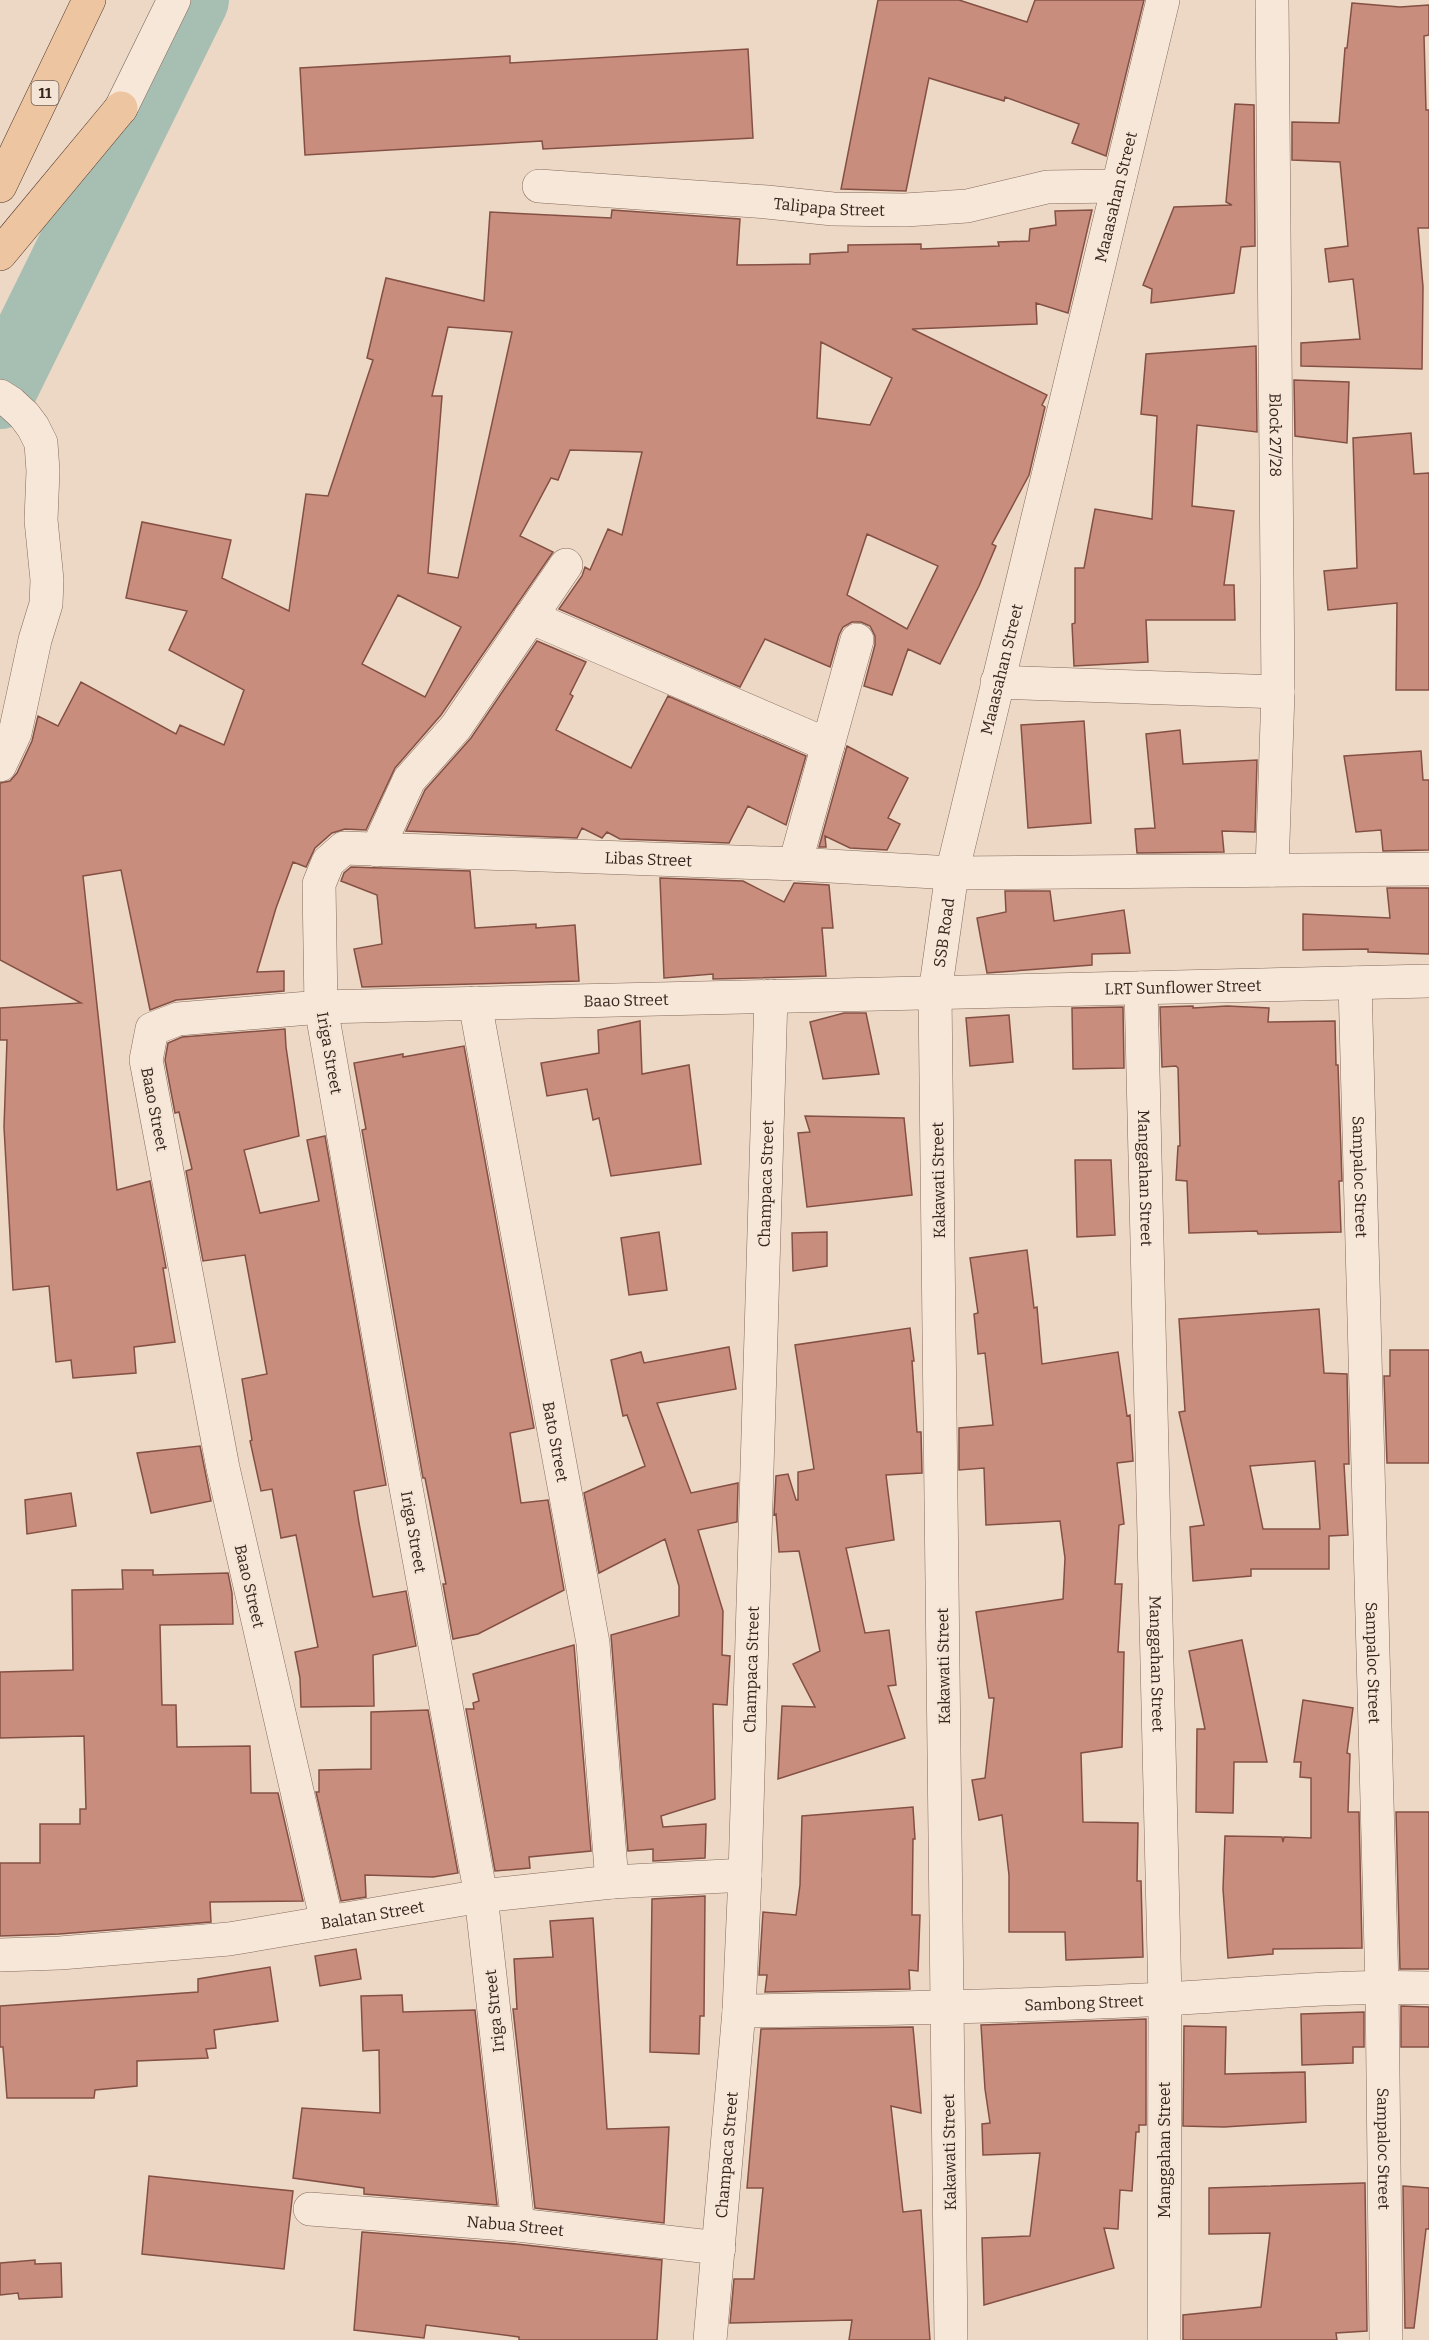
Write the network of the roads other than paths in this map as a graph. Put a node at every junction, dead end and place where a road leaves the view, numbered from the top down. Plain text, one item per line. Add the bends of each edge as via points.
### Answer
1 (89, 0) edge
2 (174, 0) edge
3 (1163, 0) edge
4 (1272, 0) edge
5 (121, 108) joint
6 (0, 186) edge
7 (539, 186) dead end
8 (1118, 186) junction
9 (0, 254) edge
10 (2, 398) edge
11 (566, 566) dead end
12 (530, 617) junction
13 (857, 640) dead end
14 (997, 682) junction
15 (1278, 692) junction
16 (828, 745) junction
17 (0, 765) edge
18 (344, 848) joint
19 (377, 850) junction
20 (795, 864) junction
21 (1429, 869) edge
22 (1272, 870) junction
23 (952, 873) junction
24 (1429, 981) edge
25 (1355, 983) junction
26 (1141, 988) junction
27 (935, 993) junction
28 (771, 996) junction
29 (475, 1003) junction
30 (321, 1007) junction
31 (745, 1875) junction
32 (612, 1882) junction
33 (481, 1896) junction
34 (327, 1922) junction
35 (0, 1956) edge
36 (1382, 1987) junction
37 (1429, 1988) edge
38 (1165, 1999) junction
39 (947, 2008) junction
40 (739, 2012) junction
41 (310, 2209) dead end
42 (518, 2225) junction
43 (719, 2248) junction
44 (710, 2340) edge
45 (951, 2340) edge
46 (1164, 2340) edge
47 (1386, 2340) edge

1 - 6 main road, 11
2 - 5 street
3 - 8 street, Maaasahan Street
4 - 15 street, Block 27/28
5 - 9 main road
7 - 8 street, Talipapa Street via 833,209 905,210 967,206 1047,187
8 - 14 street, Maaasahan Street
10 - 17 street via 24,415 41,443 41,520 48,580 46,604 15,733
11 - 12 street
12 - 16 street
12 - 19 street via 456,727 409,780
13 - 16 street
14 - 15 street
14 - 23 street, Maaasahan Street
15 - 22 street, Block 27/28
16 - 20 street
18 - 19 street, Libas Street
18 - 30 street, Iriga Street via 328,862 319,884
19 - 20 street, Libas Street
20 - 23 street, Libas Street
21 - 22 street
22 - 23 street
23 - 27 street, SSB Road
24 - 25 street, LRT Sunflower Street
25 - 26 street, LRT Sunflower Street
25 - 36 street, Sampaloc Street
26 - 27 street, LRT Sunflower Street
26 - 38 street, Manggahan Street
27 - 28 street, Baao Street
27 - 39 street, Kakawati Street
28 - 29 street, Baao Street
28 - 31 street, Champaca Street
29 - 30 street, Baao Street
29 - 32 street, Bato Street via 593,1643
30 - 33 street, Iriga Street
30 - 34 street, Baao Street via 178,1019 152,1029 146,1060 223,1468
31 - 32 street, Balatan Street
31 - 40 street, Champaca Street
32 - 33 street, Balatan Street
33 - 34 street, Balatan Street
33 - 42 street, Iriga Street
34 - 35 street, Balatan Street via 228,1939
36 - 37 street, Sambong Street
36 - 38 street, Sambong Street
36 - 47 street, Sampaloc Street
38 - 39 street, Sambong Street
38 - 46 street, Manggahan Street
39 - 40 street, Sambong Street
39 - 45 street, Kakawati Street
40 - 43 street, Champaca Street
41 - 42 street, Nabua Street
42 - 43 street, Nabua Street
43 - 44 street, Champaca Street

